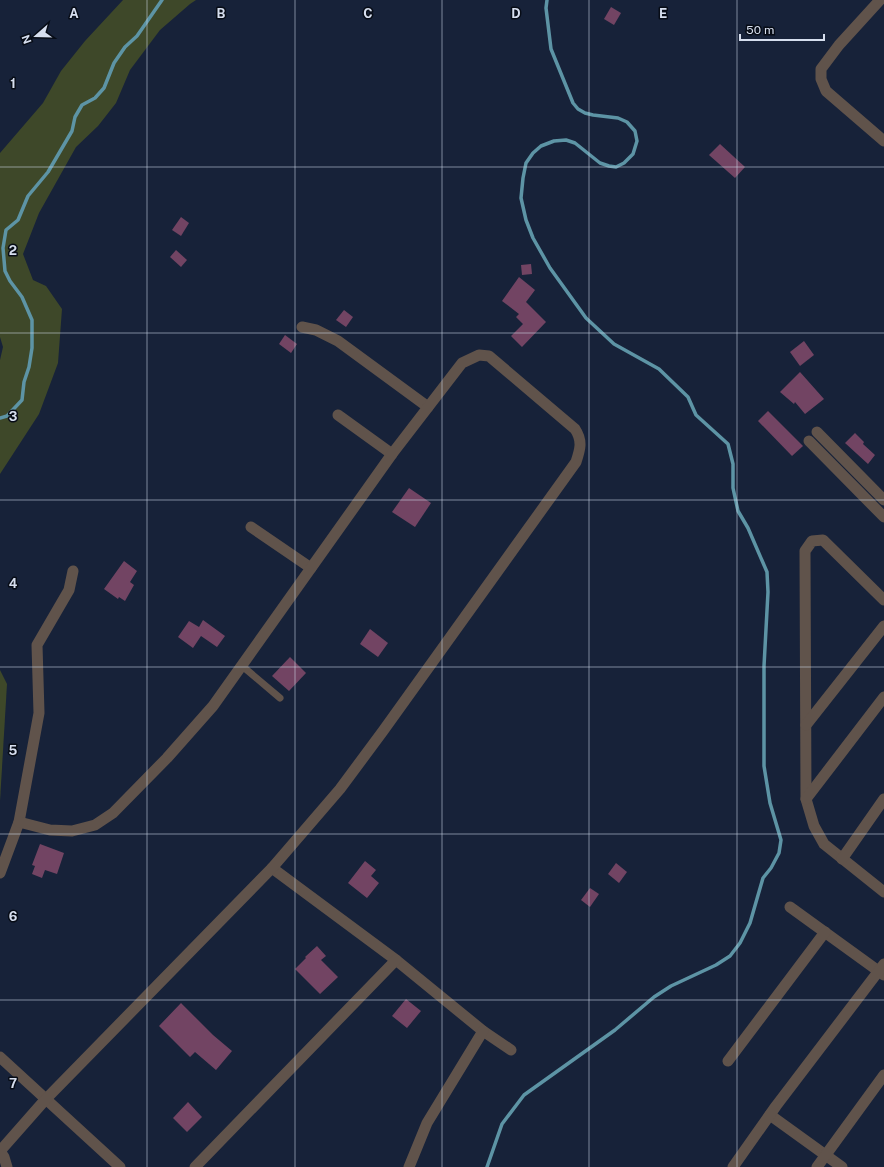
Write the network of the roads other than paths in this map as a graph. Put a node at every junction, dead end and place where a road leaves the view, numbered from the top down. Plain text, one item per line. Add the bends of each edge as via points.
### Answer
1 (880, 0) edge
2 (884, 142) edge
3 (302, 327) dead end
4 (428, 407) junction
5 (338, 415) dead end
6 (817, 432) dead end
7 (809, 441) dead end
8 (392, 454) junction
9 (884, 500) edge
10 (884, 517) edge
11 (250, 527) dead end
12 (311, 568) junction
13 (72, 570) dead end
14 (884, 600) edge
15 (884, 626) edge
16 (241, 665) junction
17 (884, 696) edge
18 (280, 698) dead end
19 (806, 725) junction
20 (806, 799) junction
21 (884, 799) edge
22 (19, 822) junction
23 (842, 859) junction
24 (272, 868) junction
25 (0, 873) edge
26 (882, 887) edge
27 (790, 908) dead end
28 (825, 932) junction
29 (396, 960) junction
30 (882, 970) edge
31 (483, 1031) junction
32 (511, 1050) dead end
33 (0, 1057) edge
34 (728, 1061) dead end
35 (884, 1075) edge
36 (45, 1100) junction
37 (770, 1115) junction
38 (826, 1156) junction
39 (7, 1167) edge
40 (120, 1167) edge
41 (195, 1167) edge
42 (409, 1167) edge
43 (733, 1167) edge
44 (817, 1167) edge
45 (842, 1167) edge

1 - 2 street via 821,69 821,79 826,91
3 - 4 street via 338,340
4 - 8 street
4 - 24 street via 462,363 479,355 489,356 575,429 580,436 581,447 576,462 383,731 340,789
5 - 8 street
6 - 9 street
7 - 10 street
8 - 12 street
11 - 12 street
12 - 16 street
13 - 22 street via 69,590 37,645 39,713
14 - 19 street via 823,540 812,541 805,551
15 - 19 street
16 - 18 lane
16 - 22 street via 213,706 167,758 113,812 95,825 72,831 50,830
17 - 20 street
19 - 20 street
20 - 23 street via 814,826 824,844
21 - 23 street
22 - 25 street
23 - 26 street
24 - 29 street
24 - 36 street
27 - 28 street
28 - 30 street
28 - 34 street
29 - 31 street
29 - 41 street
30 - 37 street
31 - 32 street
31 - 42 street via 427,1123
33 - 36 street
35 - 38 street
36 - 39 street via 0,1151
36 - 40 street
37 - 38 street
37 - 43 street
38 - 44 street
38 - 45 street

